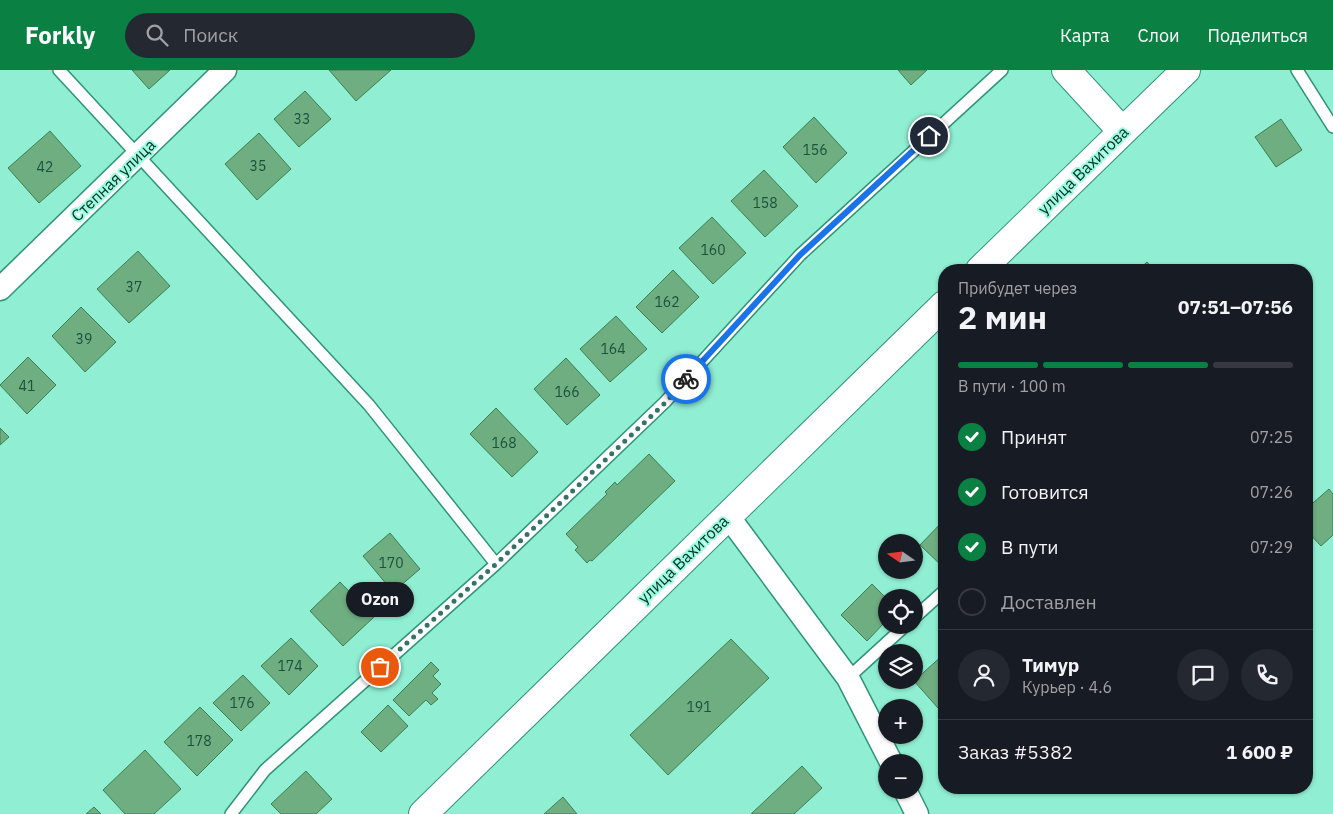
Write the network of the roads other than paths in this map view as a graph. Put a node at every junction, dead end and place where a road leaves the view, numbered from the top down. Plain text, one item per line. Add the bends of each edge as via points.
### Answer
1 (59, 70) edge
2 (225, 70) edge
3 (1002, 70) edge
4 (1066, 70) edge
5 (1186, 70) edge
6 (1297, 70) edge
7 (1333, 127) edge
8 (1122, 131) junction
9 (138, 156) junction
10 (986, 264) edge
11 (0, 289) edge
12 (938, 311) edge
13 (728, 516) junction
14 (496, 564) junction
15 (938, 596) edge
16 (923, 610) edge
17 (896, 634) edge
18 (848, 678) junction
19 (887, 754) edge
20 (910, 799) edge
21 (231, 814) edge
22 (423, 814) edge
23 (917, 814) edge

1 - 9 lane
2 - 9 street, Степная улица
3 - 14 lane via 800,255 666,402
4 - 8 main road
5 - 8 main road, улица Вахитова
6 - 7 lane
8 - 10 main road, улица Вахитова
9 - 11 street, Степная улица
9 - 14 lane via 369,405
12 - 13 main road, улица Вахитова
13 - 18 street
13 - 22 main road, улица Вахитова
14 - 21 lane via 265,770
15 - 16 lane
17 - 18 lane
18 - 19 street
20 - 23 street

